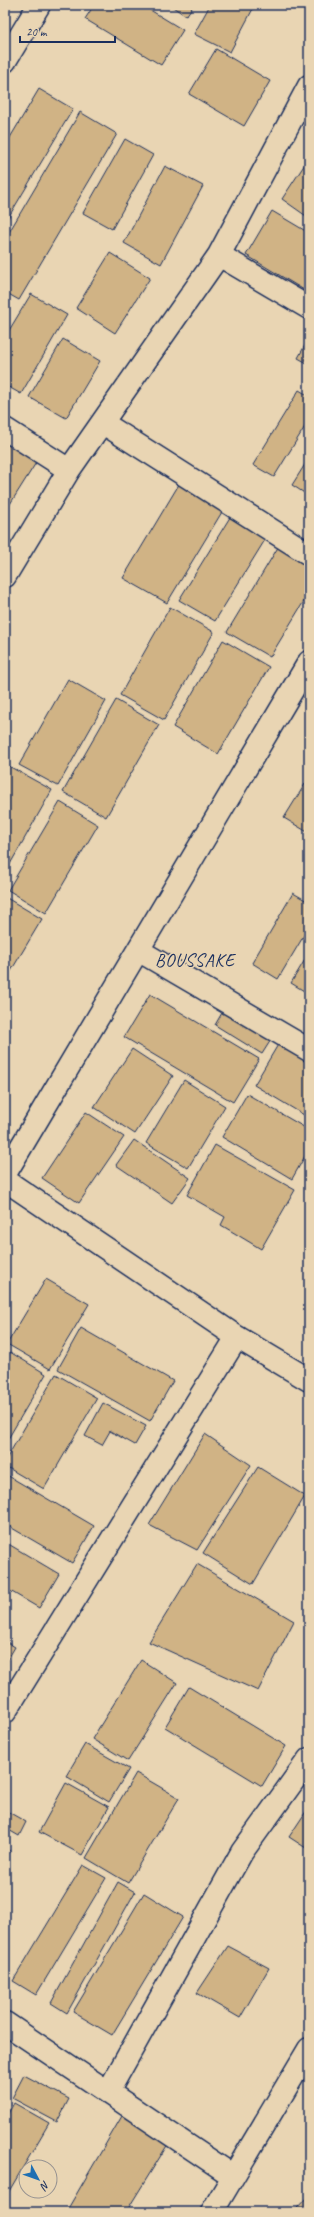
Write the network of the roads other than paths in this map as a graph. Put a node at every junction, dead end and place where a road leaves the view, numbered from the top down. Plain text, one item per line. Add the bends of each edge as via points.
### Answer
1 (40, 5) edge
2 (5, 61) edge
3 (309, 86) edge
4 (219, 255) junction
5 (309, 308) edge
6 (103, 423) junction
7 (5, 429) edge
8 (69, 470) junction
9 (309, 554) edge
10 (5, 576) edge
11 (309, 662) edge
12 (138, 950) junction
13 (309, 1050) edge
14 (5, 1174) edge
15 (5, 1180) edge
16 (237, 1337) junction
17 (309, 1380) edge
18 (5, 1712) edge
19 (309, 1759) edge
20 (5, 2023) edge
21 (308, 2054) edge
22 (108, 2092) junction
23 (233, 2176) junction
24 (212, 2212) edge

1 - 2 street
3 - 4 street
4 - 5 street
4 - 6 street
6 - 8 street
6 - 9 street
7 - 8 street
8 - 10 street
11 - 12 street
12 - 13 street
12 - 14 street
15 - 16 street
16 - 17 street
16 - 18 street
19 - 22 street via 242,1852
20 - 22 street
21 - 23 street
22 - 23 street
23 - 24 street

